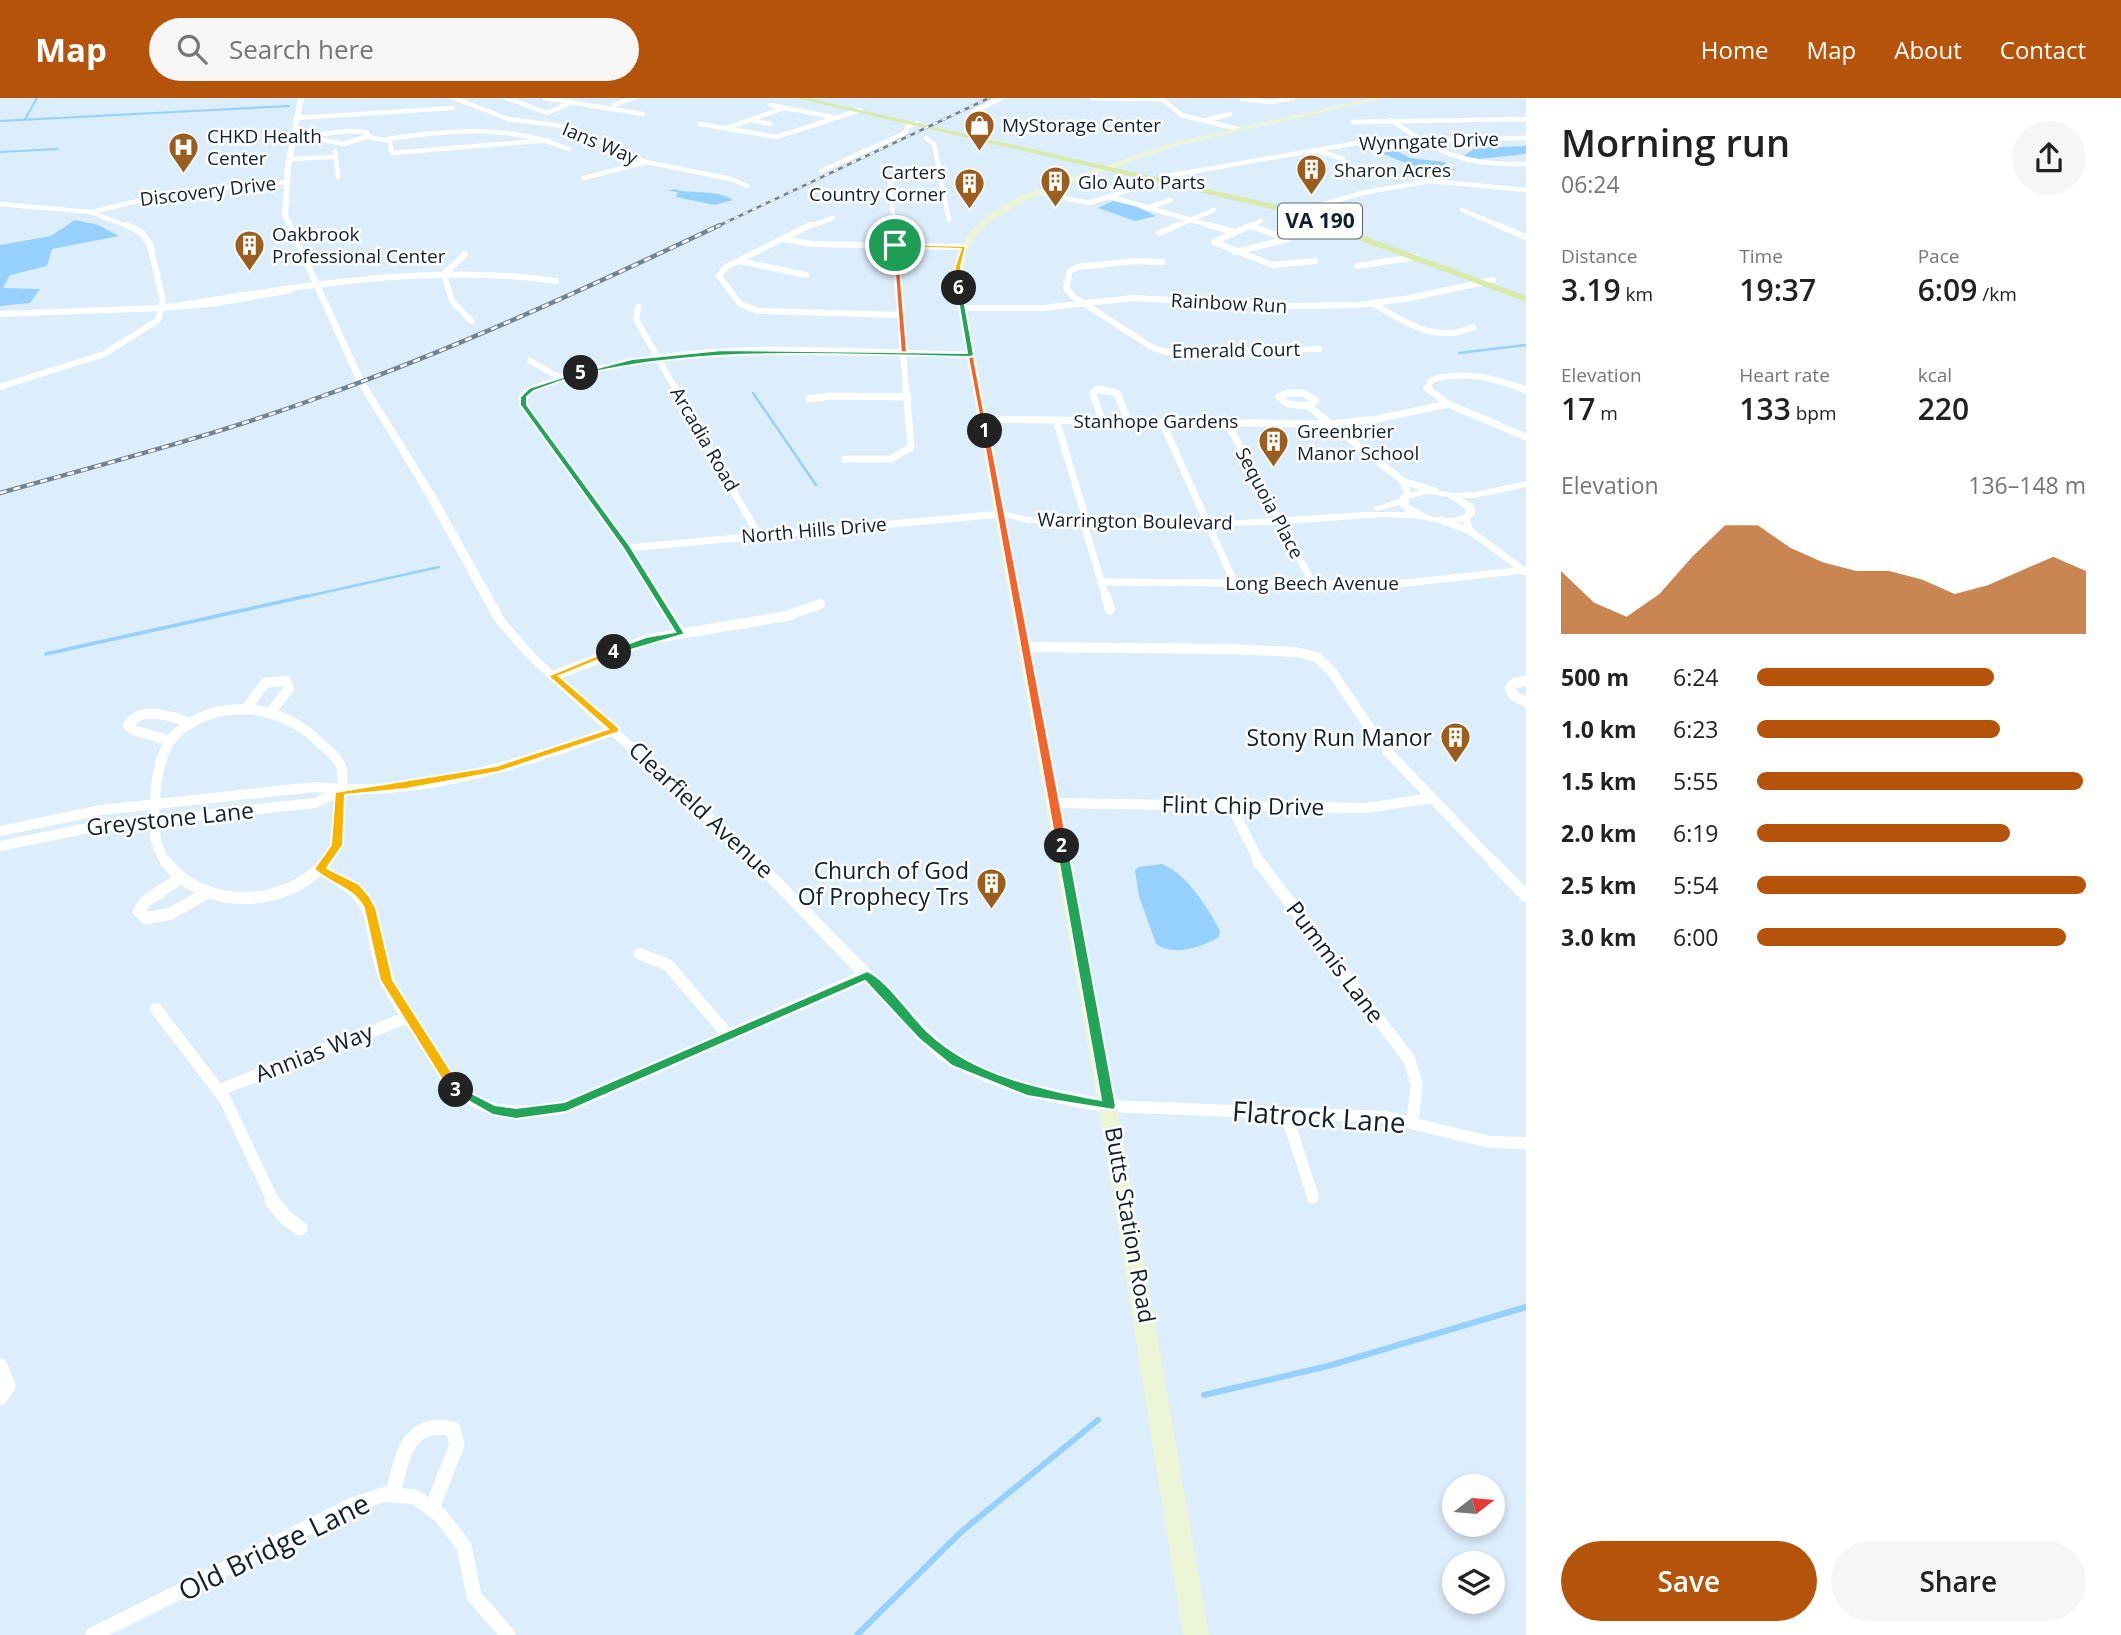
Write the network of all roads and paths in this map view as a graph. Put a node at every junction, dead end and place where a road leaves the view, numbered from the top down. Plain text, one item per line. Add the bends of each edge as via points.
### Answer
1 (301, 98) edge
2 (454, 98) edge
3 (507, 98) edge
4 (549, 98) edge
5 (633, 98) edge
6 (799, 98) edge
7 (822, 98) edge
8 (1001, 98) edge
9 (1092, 98) edge
10 (1293, 98) edge
11 (1363, 98) edge
12 (1381, 98) edge
13 (1162, 99) edge
14 (1242, 99) edge
15 (466, 103) junction
16 (524, 104) junction
17 (568, 104) junction
18 (769, 105) dead end
19 (476, 107) junction
20 (453, 108) junction
21 (614, 108) junction
22 (784, 108) junction
23 (860, 110) junction
24 (643, 114) dead end
25 (1230, 114) dead end
26 (972, 117) dead end
27 (297, 118) junction
28 (835, 118) junction
29 (1526, 119) edge
30 (749, 120) junction
31 (1201, 121) junction
32 (1391, 121) junction
33 (1353, 122) dead end
34 (917, 123) junction
35 (700, 124) dead end
36 (770, 124) dead end
37 (566, 127) junction
38 (725, 128) junction
39 (1235, 128) junction
40 (532, 133) junction
41 (320, 137) junction
42 (368, 137) junction
43 (294, 138) junction
44 (926, 138) dead end
45 (1526, 138) edge
46 (387, 139) junction
47 (1418, 139) junction
48 (549, 140) junction
49 (568, 149) dead end
50 (1314, 149) junction
51 (290, 159) junction
52 (1343, 159) dead end
53 (646, 162) junction
54 (1106, 164) junction
55 (1526, 164) edge
56 (725, 167) dead end
57 (821, 170) dead end
58 (939, 170) junction
59 (707, 175) junction
60 (1167, 176) junction
61 (338, 177) dead end
62 (584, 178) dead end
63 (286, 183) junction
64 (747, 186) dead end
65 (1129, 190) dead end
66 (1526, 190) edge
67 (1037, 192) junction
68 (877, 195) dead end
69 (891, 195) junction
70 (1111, 197) junction
71 (1171, 200) dead end
72 (0, 204) edge
73 (1150, 208) junction
74 (1214, 210) dead end
75 (1306, 210) junction
76 (1462, 211) dead end
77 (90, 212) junction
78 (1294, 213) junction
79 (100, 215) junction
80 (833, 218) dead end
81 (949, 220) dead end
82 (1190, 220) junction
83 (1261, 221) dead end
84 (1248, 226) junction
85 (1234, 232) junction
86 (1159, 233) dead end
87 (1526, 237) edge
88 (782, 239) junction
89 (895, 245) junction
90 (964, 247) junction
91 (1235, 252) junction
92 (465, 254) dead end
93 (1416, 257) junction
94 (739, 261) junction
95 (1315, 261) dead end
96 (1161, 262) dead end
97 (1357, 266) dead end
98 (444, 274) junction
99 (806, 275) dead end
100 (1493, 280) junction
101 (556, 281) dead end
102 (1482, 283) junction
103 (316, 286) junction
104 (1526, 292) edge
105 (1526, 299) edge
106 (1083, 303) junction
107 (1374, 304) junction
108 (638, 307) dead end
109 (162, 308) junction
110 (963, 308) junction
111 (0, 314) edge
112 (901, 315) junction
113 (471, 321) dead end
114 (1473, 327) dead end
115 (1319, 349) dead end
116 (904, 354) junction
117 (971, 355) junction
118 (659, 358) junction
119 (530, 361) dead end
120 (562, 379) junction
121 (0, 387) edge
122 (1526, 390) edge
123 (908, 397) junction
124 (809, 400) dead end
125 (1448, 404) junction
126 (1308, 406) junction
127 (983, 422) junction
128 (1056, 423) junction
129 (1103, 424) junction
130 (1129, 424) junction
131 (1163, 424) junction
132 (1329, 424) junction
133 (1229, 425) junction
134 (1526, 437) edge
135 (845, 459) dead end
136 (1403, 481) junction
137 (1526, 484) edge
138 (1434, 491) junction
139 (1526, 493) edge
140 (1451, 495) junction
141 (1406, 498) junction
142 (1471, 507) junction
143 (1001, 514) junction
144 (1421, 516) junction
145 (1084, 517) junction
146 (1277, 518) junction
147 (1466, 518) junction
148 (1206, 519) junction
149 (1441, 520) junction
150 (1470, 531) junction
151 (758, 534) junction
152 (627, 548) junction
153 (1525, 572) edge
154 (1101, 582) junction
155 (1235, 584) junction
156 (1313, 584) junction
157 (820, 604) dead end
158 (1110, 610) dead end
159 (681, 634) junction
160 (1026, 647) junction
161 (553, 676) junction
162 (1526, 681) edge
163 (1526, 702) edge
164 (246, 709) junction
165 (272, 710) junction
166 (192, 723) junction
167 (615, 730) junction
168 (168, 740) junction
169 (340, 792) junction
170 (1432, 798) junction
171 (1054, 803) junction
172 (156, 804) junction
173 (1232, 807) junction
174 (155, 820) junction
175 (0, 831) edge
176 (0, 846) edge
177 (320, 869) junction
178 (181, 878) junction
179 (205, 894) junction
180 (1526, 896) edge
181 (640, 954) dead end
182 (867, 975) junction
183 (156, 1009) dead end
184 (409, 1017) junction
185 (728, 1035) junction
186 (219, 1090) junction
187 (1109, 1106) junction
188 (1286, 1113) junction
189 (1412, 1122) junction
190 (1526, 1143) edge
191 (1313, 1197) dead end
192 (300, 1228) dead end
193 (0, 1366) edge
194 (0, 1398) edge
195 (392, 1495) junction
196 (432, 1508) junction
197 (93, 1635) edge
198 (508, 1635) edge
199 (1196, 1635) edge

1 - 27 street, Clearfield Avenue
2 - 15 street, Ians Way
3 - 16 street
4 - 16 street
4 - 17 street
5 - 21 street
6 - 23 main road, VA 190
7 - 54 main road, VA 190
8 - 26 street via 974,111
9 - 13 street
10 - 14 street via 1270,102
11 - 39 main road
12 - 39 main road
13 - 31 street via 1174,111
15 - 19 street, Ians Way
15 - 20 street
16 - 17 street via 547,113
17 - 21 street
18 - 22 street
19 - 20 street
19 - 37 street, Ians Way via 508,119
20 - 27 street
21 - 24 street
22 - 28 street
22 - 30 street
23 - 28 street
23 - 34 main road, VA 190
25 - 31 street
27 - 43 street, Clearfield Avenue
28 - 38 street via 777,137
29 - 32 street
30 - 36 street
30 - 38 street
31 - 39 street
32 - 33 street
32 - 47 street
34 - 54 main road, VA 190
34 - 57 street via 905,133
35 - 38 street
37 - 40 street
37 - 53 street, Ians Way
39 - 54 main road via 1147,147
40 - 46 street via 479,129
40 - 48 street
41 - 42 street via 339,144
41 - 42 street via 353,131 366,132
41 - 43 street
42 - 46 street
43 - 51 street, Clearfield Avenue
44 - 58 street via 934,144
45 - 47 street, Wynngate Drive
46 - 48 street via 392,153
47 - 50 street, Wynngate Drive
47 - 55 street via 1456,160
48 - 49 street
50 - 52 street
50 - 60 street, Wynngate Drive
51 - 61 street via 335,154
51 - 63 street, Clearfield Avenue
53 - 59 street, Ians Way
53 - 62 street
54 - 60 main road, VA 190
54 - 67 main road
54 - 78 main road, VA 190
56 - 59 street
58 - 69 street via 894,177
58 - 81 street
59 - 64 street, Ians Way
60 - 75 main road, VA 190
63 - 77 street, Discovery Drive via 170,193
63 - 79 street, Discovery Drive via 173,196
63 - 103 street, Clearfield Avenue via 285,215
65 - 70 street
66 - 75 street via 1430,181 1362,193
67 - 70 street via 1085,203
67 - 90 main road via 991,217
68 - 69 street
69 - 89 street
70 - 73 street
71 - 73 street
72 - 77 street
73 - 82 street
74 - 82 street
75 - 78 street
75 - 100 main road, VA 190
76 - 87 street
77 - 79 street
78 - 93 main road, VA 190
79 - 109 street via 147,238
80 - 88 street
82 - 85 street
82 - 86 street
83 - 84 street
84 - 85 street
84 - 91 street via 1288,239
85 - 91 street via 1214,242
88 - 89 street
88 - 94 street
89 - 90 street
89 - 112 street
90 - 110 main road, Butts Station Road via 957,272
91 - 95 street via 1272,265
92 - 98 street
93 - 97 street
93 - 102 main road, VA 190
94 - 99 street
94 - 112 street via 719,275 748,308 775,313
96 - 106 street via 1073,268 1066,288
98 - 101 street via 509,274
98 - 103 street
98 - 113 street via 450,297 460,314
100 - 102 street, Rainbow Run
100 - 104 main road, VA 190
102 - 105 main road, VA 190
102 - 107 street, Rainbow Run
103 - 109 street
103 - 161 street, Clearfield Avenue via 361,382 501,622
106 - 107 street, Rainbow Run via 1133,298 1291,306
106 - 110 street, Rainbow Run
106 - 115 street, Emerald Court via 1153,348 1167,352
107 - 114 street via 1429,332 1449,334
108 - 118 street, Arcadia Road via 636,318
109 - 111 street
109 - 121 street via 150,327 110,350
110 - 117 main road, Butts Station Road
112 - 116 street
116 - 117 street
116 - 118 street via 748,351
116 - 123 street
117 - 127 main road, Butts Station Road
118 - 120 street
118 - 151 street, Arcadia Road
119 - 120 street
120 - 152 street via 532,389 523,397 523,405
122 - 125 street via 1474,376 1449,375 1427,384 1430,394
123 - 124 street
123 - 135 street via 909,450 876,461
125 - 132 street, Stanhope Gardens
125 - 134 street
126 - 126 street via 1316,400 1304,393 1279,397 1288,404
126 - 132 street
127 - 128 street, Stanhope Gardens
127 - 143 main road, Butts Station Road
128 - 129 street, Stanhope Gardens
128 - 129 street, Stanhope Gardens
128 - 145 street
129 - 130 street, Stanhope Gardens
129 - 130 street via 1093,393 1106,389 1117,393
130 - 131 street, Stanhope Gardens
131 - 133 street, Stanhope Gardens
131 - 148 street
132 - 133 street, Stanhope Gardens
132 - 136 street
133 - 146 street, Sequoia Place
136 - 138 street
136 - 141 street
137 - 140 street
138 - 140 street, Warrington Boulevard
138 - 141 street, Warrington Boulevard
139 - 142 street
140 - 142 street
141 - 144 street via 1408,509
141 - 146 street, Warrington Boulevard via 1377,508
142 - 147 street
143 - 145 street, Warrington Boulevard via 1028,520
143 - 151 street, North Hills Drive
143 - 160 main road, Butts Station Road
144 - 146 street, Warrington Boulevard
144 - 149 street, Warrington Boulevard
145 - 148 street, Warrington Boulevard
145 - 154 street
146 - 148 street, Warrington Boulevard
146 - 156 street, Sequoia Place
147 - 149 street, Warrington Boulevard
147 - 150 street
148 - 155 street
149 - 150 street
150 - 153 street
151 - 152 street, North Hills Drive
152 - 159 street
153 - 156 street, Long Beech Avenue via 1397,584
154 - 155 street, Long Beech Avenue
154 - 158 street
155 - 156 street, Long Beech Avenue
157 - 159 street via 793,615
159 - 161 street via 649,639
160 - 170 street via 1230,649 1317,657 1383,746
160 - 171 main road, Butts Station Road
161 - 167 street, Clearfield Avenue
162 - 163 street via 1510,688
164 - 165 street
164 - 165 street via 265,683 286,681 289,690
164 - 166 street
165 - 169 street via 296,721 335,758 342,775
166 - 168 street
166 - 168 street via 151,712 133,718 128,725
167 - 169 street, Greystone Lane via 498,769 406,786
167 - 182 street, Clearfield Avenue via 752,856
168 - 172 street via 160,755
169 - 172 street, Greystone Lane via 315,788
169 - 174 street, Greystone Lane via 315,803
169 - 177 street via 337,845
170 - 173 street, Flint Chip Drive via 1367,808
170 - 180 street
171 - 173 street, Flint Chip Drive
171 - 187 main road, Butts Station Road
172 - 174 street
172 - 175 street, Greystone Lane via 70,815
173 - 189 street, Pummis Lane via 1257,860 1409,1059 1417,1085
174 - 176 street, Greystone Lane
174 - 178 street via 158,852
177 - 179 street via 286,889 265,895 223,898
177 - 184 street via 355,887 364,897 387,980
178 - 179 street
178 - 179 street via 146,901 139,911 146,918 159,918
181 - 185 street via 668,965
182 - 185 street
182 - 187 street, Clearfield Avenue via 924,1036 957,1062 1027,1091
183 - 186 street
184 - 185 street via 456,1090 493,1109 516,1113 566,1107
184 - 186 street, Annias Way
186 - 192 street via 272,1204 285,1220
187 - 188 street, Flatrock Lane
187 - 199 main road, Butts Station Road
188 - 189 street, Flatrock Lane
188 - 191 street
189 - 190 street, Flatrock Lane via 1490,1142
193 - 194 street via 8,1386
195 - 196 street, Old Bridge Lane via 415,1497
195 - 196 street via 411,1436 439,1424 453,1429 457,1445
195 - 197 street, Old Bridge Lane via 355,1504
196 - 198 street, Old Bridge Lane via 464,1546 474,1596

